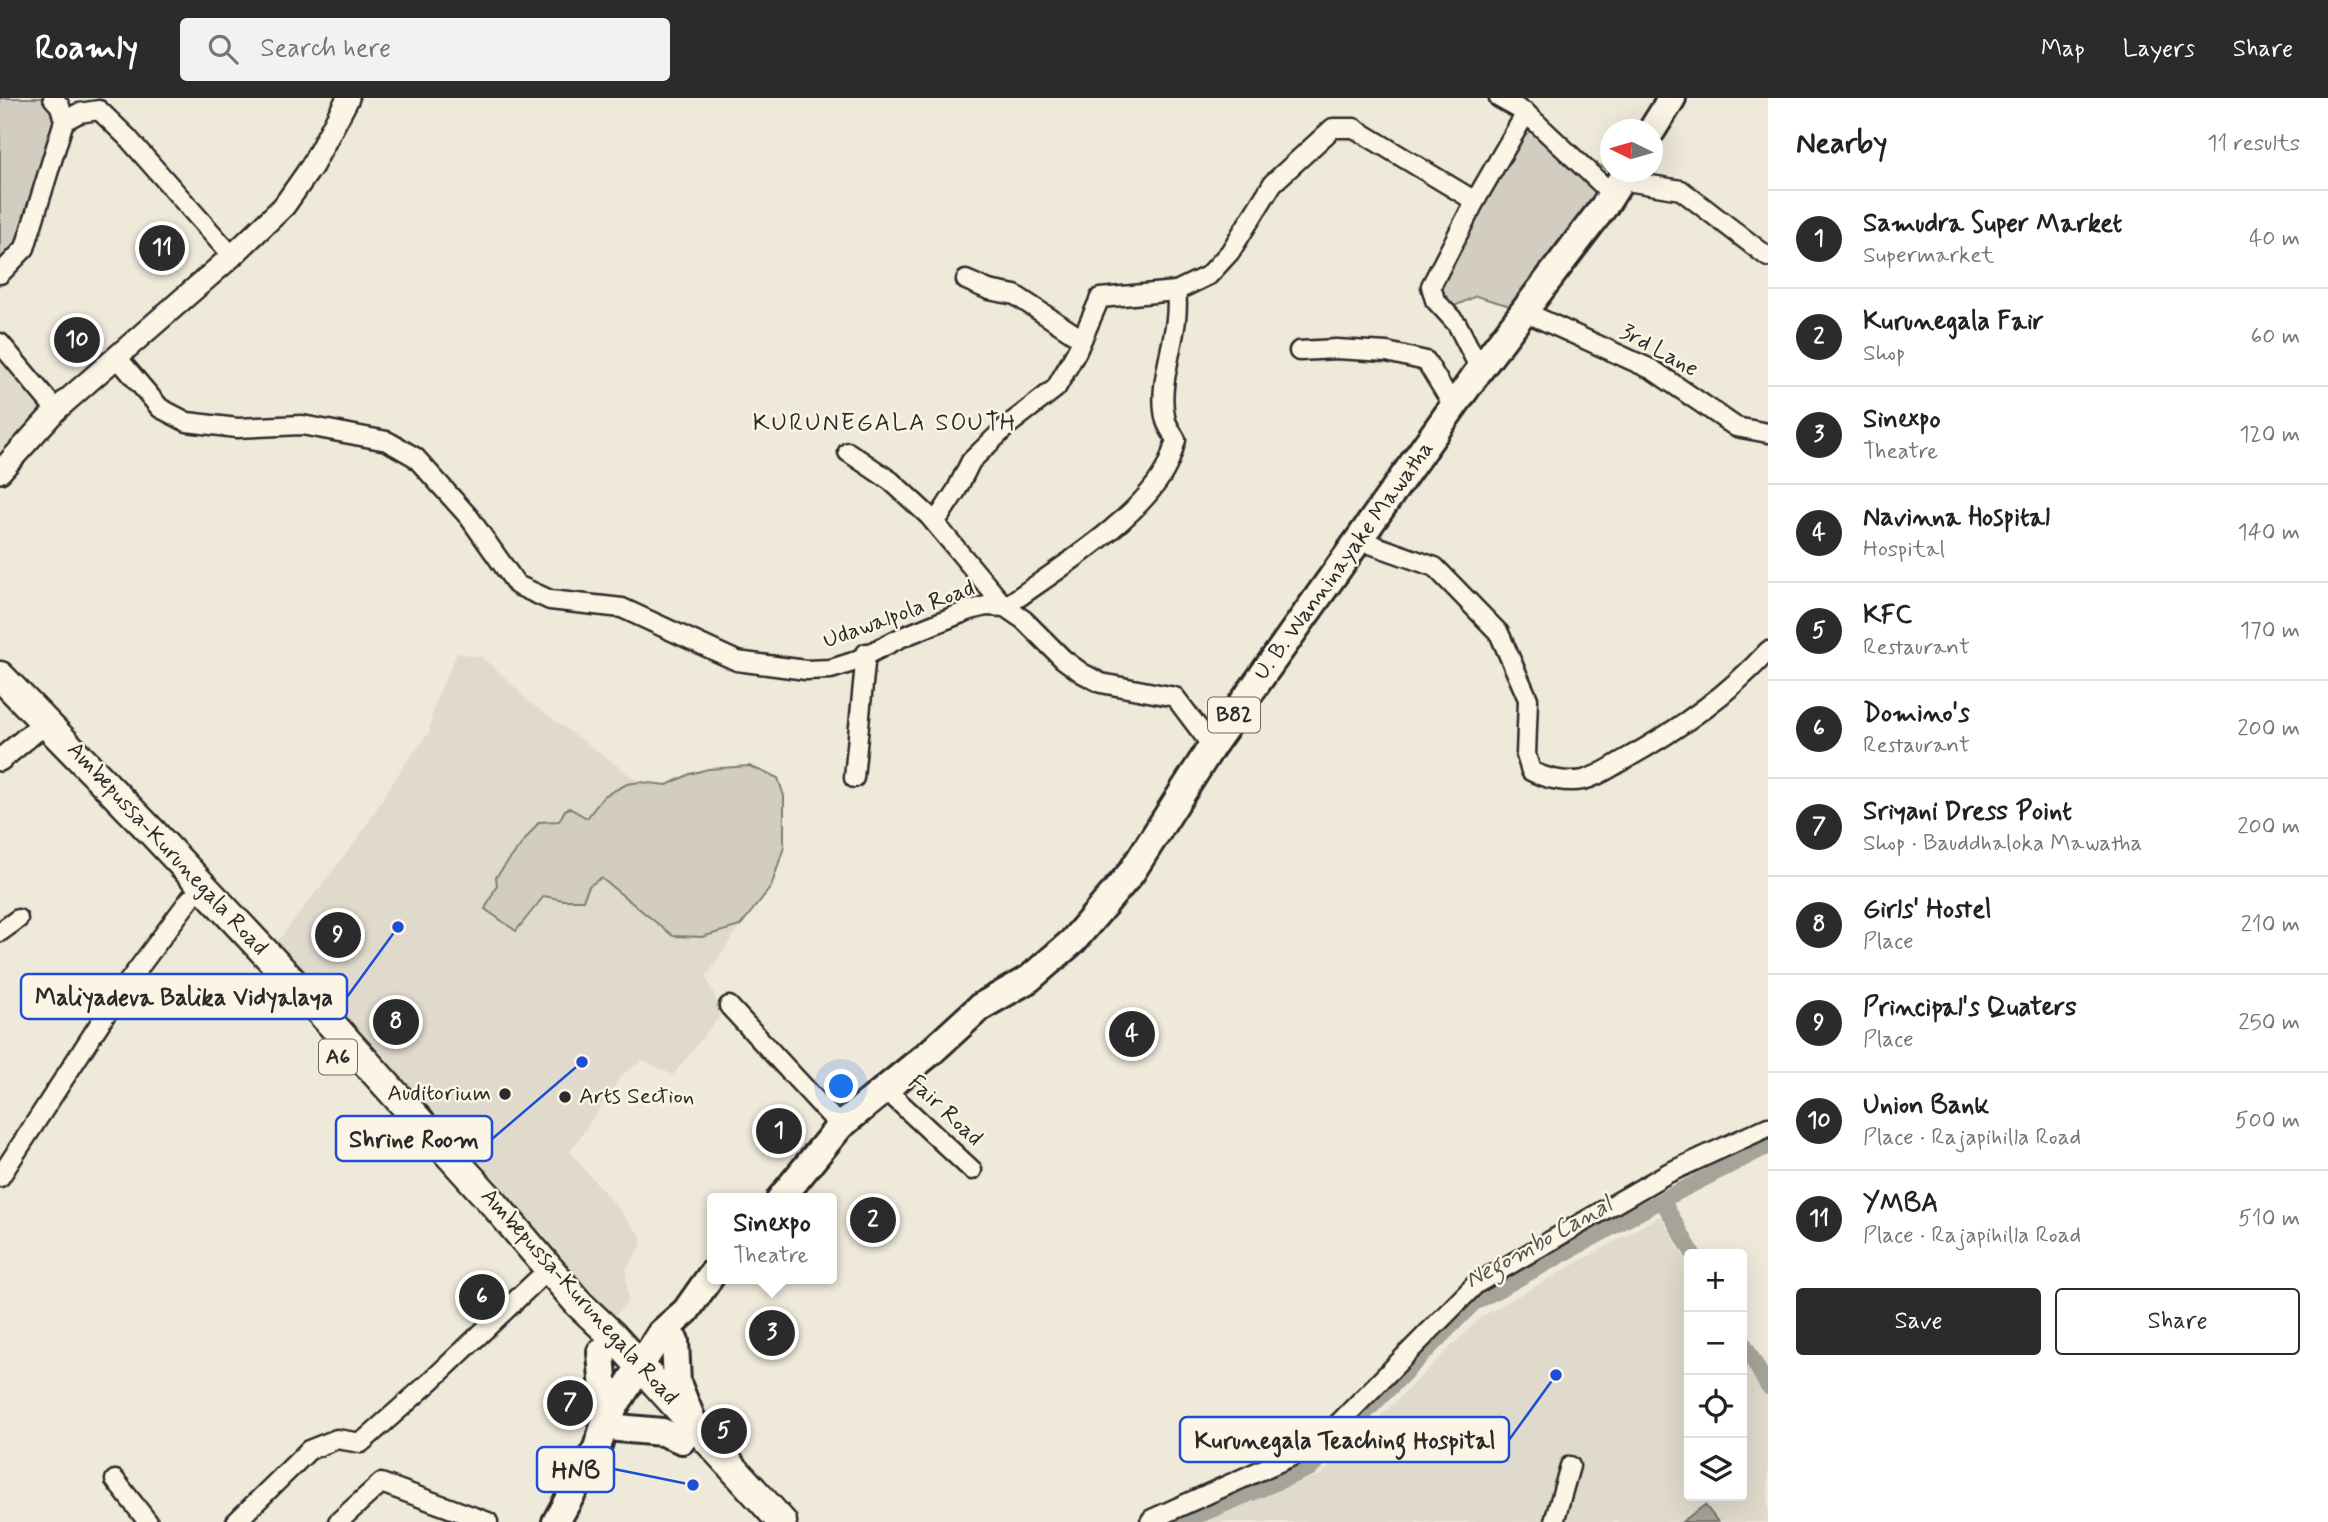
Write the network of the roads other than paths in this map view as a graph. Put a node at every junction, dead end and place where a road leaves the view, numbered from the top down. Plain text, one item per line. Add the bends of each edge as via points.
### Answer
1 (52, 98) edge
2 (348, 98) edge
3 (1499, 98) edge
4 (1672, 98) edge
5 (1527, 113) junction
6 (1660, 119) edge
7 (64, 121) junction
8 (1600, 167) edge
9 (1620, 182) edge
10 (1475, 201) junction
11 (232, 256) junction
12 (1768, 257) edge
13 (0, 274) edge
14 (966, 280) dead end
15 (1176, 291) junction
16 (1525, 312) junction
17 (1082, 339) junction
18 (0, 343) edge
19 (1299, 351) dead end
20 (116, 356) junction
21 (1480, 369) junction
22 (1454, 407) junction
23 (56, 410) junction
24 (1768, 433) edge
25 (848, 452) dead end
26 (0, 472) edge
27 (935, 523) junction
28 (1359, 540) junction
29 (1005, 607) junction
30 (1768, 651) edge
31 (866, 653) junction
32 (0, 677) edge
33 (0, 700) edge
34 (40, 727) junction
35 (1212, 746) junction
36 (0, 760) edge
37 (854, 778) dead end
38 (190, 899) junction
39 (18, 919) dead end
40 (0, 932) edge
41 (729, 1006) dead end
42 (884, 1088) junction
43 (840, 1126) junction
44 (1768, 1127) edge
45 (972, 1170) dead end
46 (0, 1177) edge
47 (785, 1193) edge
48 (537, 1280) junction
49 (707, 1281) edge
50 (668, 1337) junction
51 (607, 1344) junction
52 (641, 1382) junction
53 (612, 1424) junction
54 (688, 1432) junction
55 (1570, 1466) dead end
56 (115, 1480) dead end
57 (148, 1522) edge
58 (236, 1522) edge
59 (338, 1522) edge
60 (488, 1522) edge
61 (556, 1522) edge
62 (757, 1522) edge
63 (782, 1522) edge
64 (1150, 1522) edge
65 (1554, 1522) edge

1 - 7 street
2 - 11 street via 312,166 284,206
3 - 5 street
4 - 6 main road
5 - 8 street
5 - 10 street
7 - 11 street via 99,110
7 - 13 street via 25,248
9 - 12 street via 1681,190
9 - 16 main road, U. B. Wanninayake Mawatha / B82
10 - 15 street via 1354,128 1333,128 1273,183 1230,252 1209,275
10 - 21 street via 1431,286
11 - 20 street
14 - 17 street via 1015,295
15 - 17 street via 1100,298
15 - 29 street via 1178,308 1164,397 1166,422 1176,440 1166,467 1143,500 1103,535
16 - 21 main road, U. B. Wanninayake Mawatha / B82
16 - 24 street, 3rd Lane via 1653,370 1735,427
17 - 27 street via 1056,388 971,461
18 - 23 street
19 - 22 street via 1387,352 1426,361
20 - 23 street
20 - 31 street, Udawalpola Road via 160,408 187,422 237,428 302,425 387,441 415,457 469,517 517,585 550,600 622,608 737,661 831,669
21 - 22 main road, U. B. Wanninayake Mawatha / B82
22 - 28 main road, U. B. Wanninayake Mawatha / B82
23 - 26 street
25 - 27 street via 891,481
27 - 29 street
28 - 30 street via 1435,567 1499,633 1528,699 1526,755 1531,771 1550,779 1582,780 1600,774 1659,740 1743,677
28 - 35 main road, U. B. Wanninayake Mawatha / B82
29 - 31 street, Udawalpola Road via 967,611
29 - 35 street, Udawalpola Road via 1082,673 1101,683 1175,697
31 - 37 street
32 - 34 highway, Ambepussa-Kurunegala Road / A6
33 - 34 highway, Ambepussa-Kurunegala Road / A6
34 - 36 street
34 - 38 highway, Ambepussa-Kurunegala Road / A6
34 - 51 highway, Ambepussa-Kurunegala Road / A6 via 306,996 495,1205
35 - 42 main road, U. B. Wanninayake Mawatha / B82 via 1131,873 1073,941 1029,979 980,1007
38 - 46 street via 117,997
38 - 48 highway, Ambepussa-Kurunegala Road / A6 via 296,1010
39 - 40 street
41 - 43 street
42 - 43 main road, U. B. Wanninayake Mawatha / B82
42 - 45 street, Fair Road
43 - 47 main road, U. B. Wanninayake Mawatha / B82
44 - 64 street via 1668,1173 1476,1284 1317,1445
48 - 51 highway, Ambepussa-Kurunegala Road / A6
48 - 58 street via 361,1443 337,1439 309,1450
49 - 50 main road
50 - 51 main road via 641,1336
50 - 52 main road
50 - 54 main road
51 - 52 highway, Ambepussa-Kurunegala Road / A6
51 - 53 main road
52 - 53 main road
52 - 54 highway, Ambepussa-Kurunegala Road / A6
53 - 54 main road
53 - 61 main road
54 - 62 highway, Ambepussa-Kurunegala Road / A6
54 - 63 highway, Ambepussa-Kurunegala Road / A6
55 - 65 street
56 - 57 street
59 - 60 street via 381,1483

